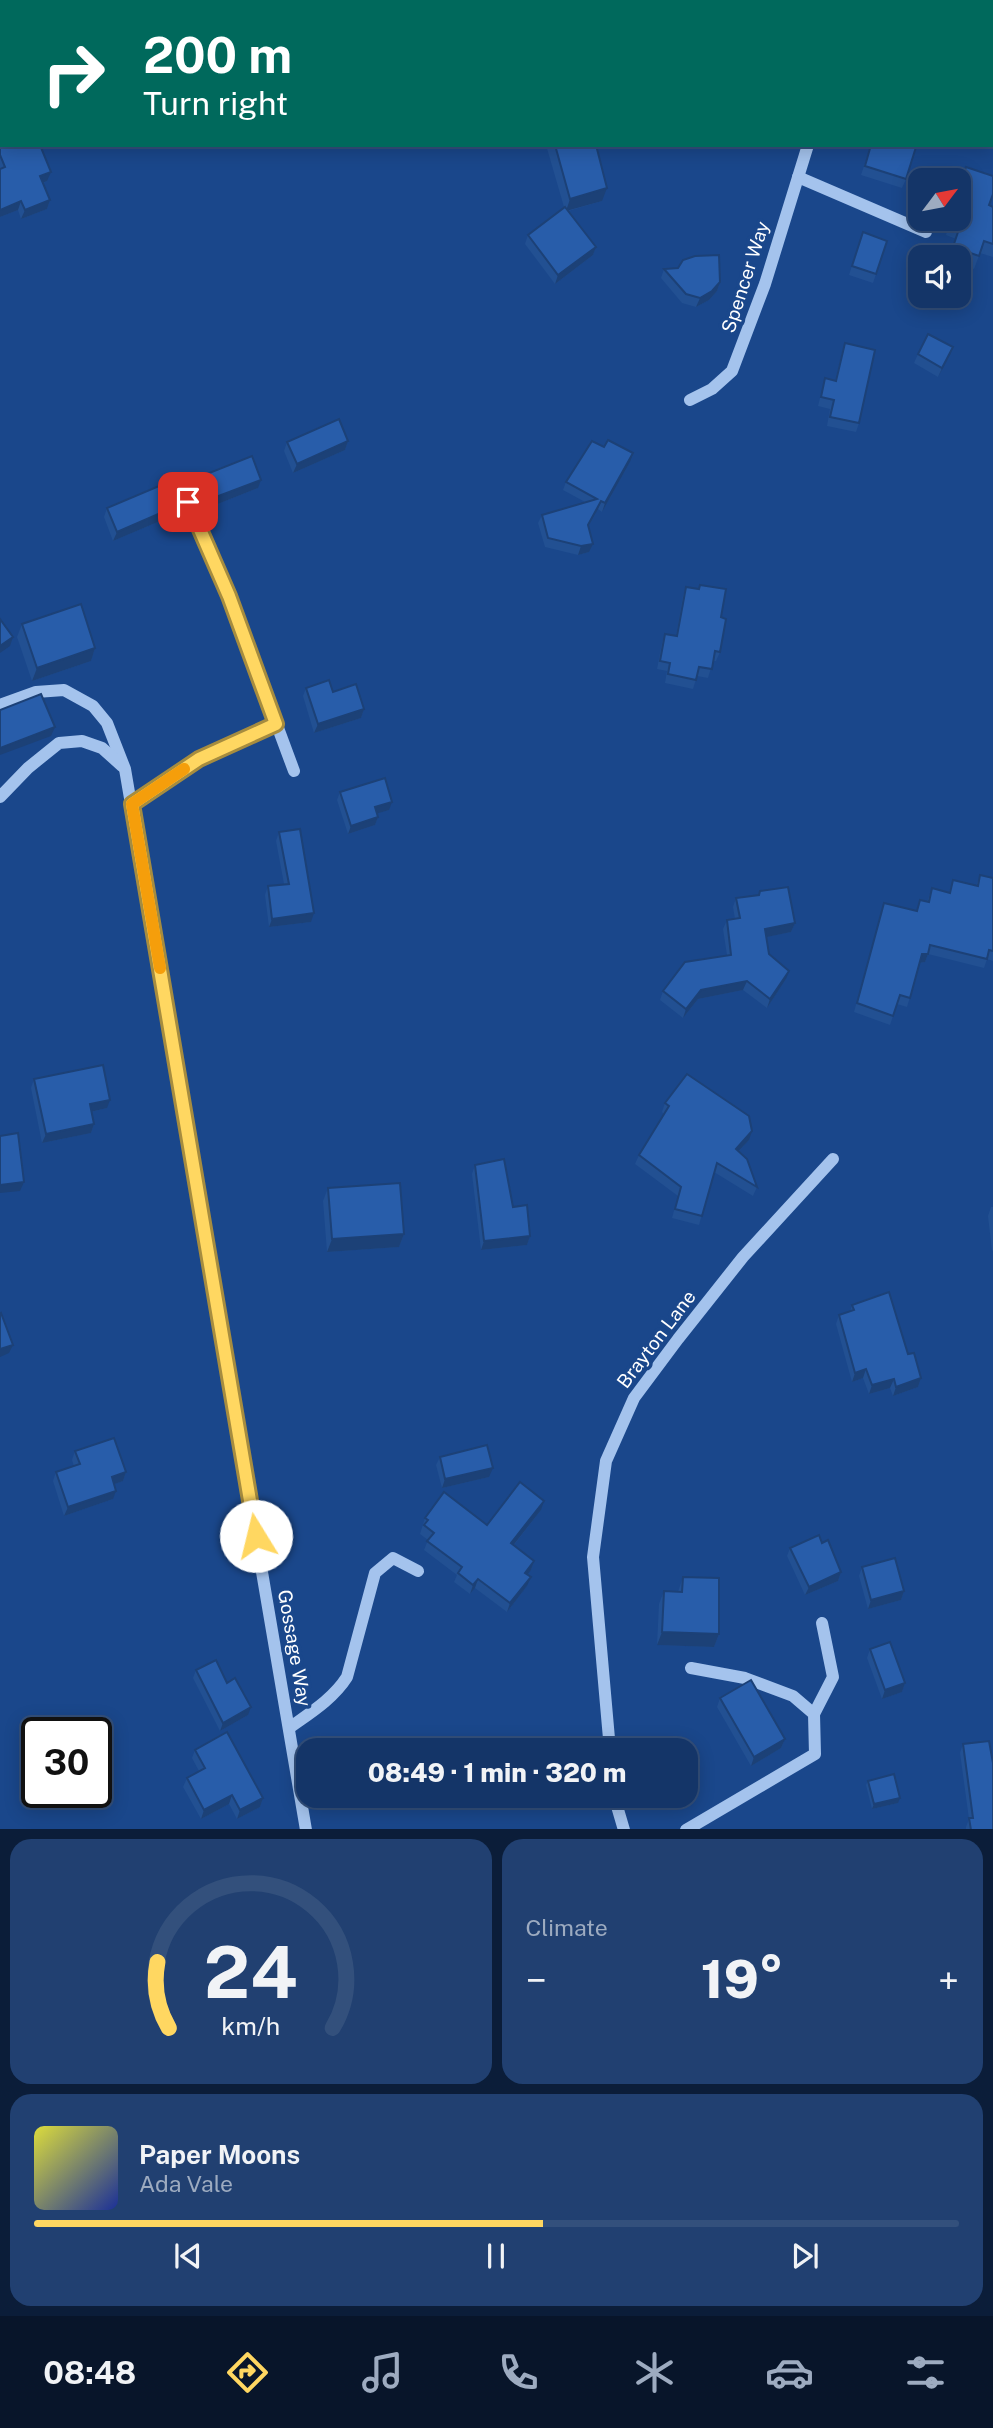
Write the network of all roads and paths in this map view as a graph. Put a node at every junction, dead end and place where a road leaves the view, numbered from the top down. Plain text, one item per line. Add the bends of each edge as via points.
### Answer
1 (807, 147) edge
2 (798, 177) junction
3 (926, 232) dead end
4 (690, 400) dead end
5 (188, 502) dead end
6 (0, 705) edge
7 (276, 724) junction
8 (125, 769) junction
9 (294, 771) dead end
10 (0, 797) edge
11 (132, 804) junction
12 (833, 1159) dead end
13 (418, 1571) dead end
14 (822, 1623) dead end
15 (691, 1668) dead end
16 (814, 1714) junction
17 (289, 1728) junction
18 (609, 1738) edge
19 (618, 1808) edge
20 (306, 1829) edge
21 (624, 1829) edge
22 (686, 1829) edge

1 - 2 street, Spencer Way
2 - 3 street
2 - 4 street, Spencer Way via 732,371
5 - 7 street
6 - 8 street, Gossage Way via 36,692 64,691 93,706 107,723
7 - 9 street
7 - 11 street via 199,759
8 - 10 street via 102,748 82,741 59,743
8 - 11 street, Gossage Way
11 - 17 street, Gossage Way
12 - 18 street, Brayton Lane via 743,1257 678,1339 634,1398 606,1461 593,1557
13 - 17 street via 393,1558 375,1573 347,1677 340,1688
14 - 16 street via 833,1677
15 - 16 street via 745,1678 793,1696
16 - 22 street via 815,1754
17 - 20 street, Gossage Way
19 - 21 street

